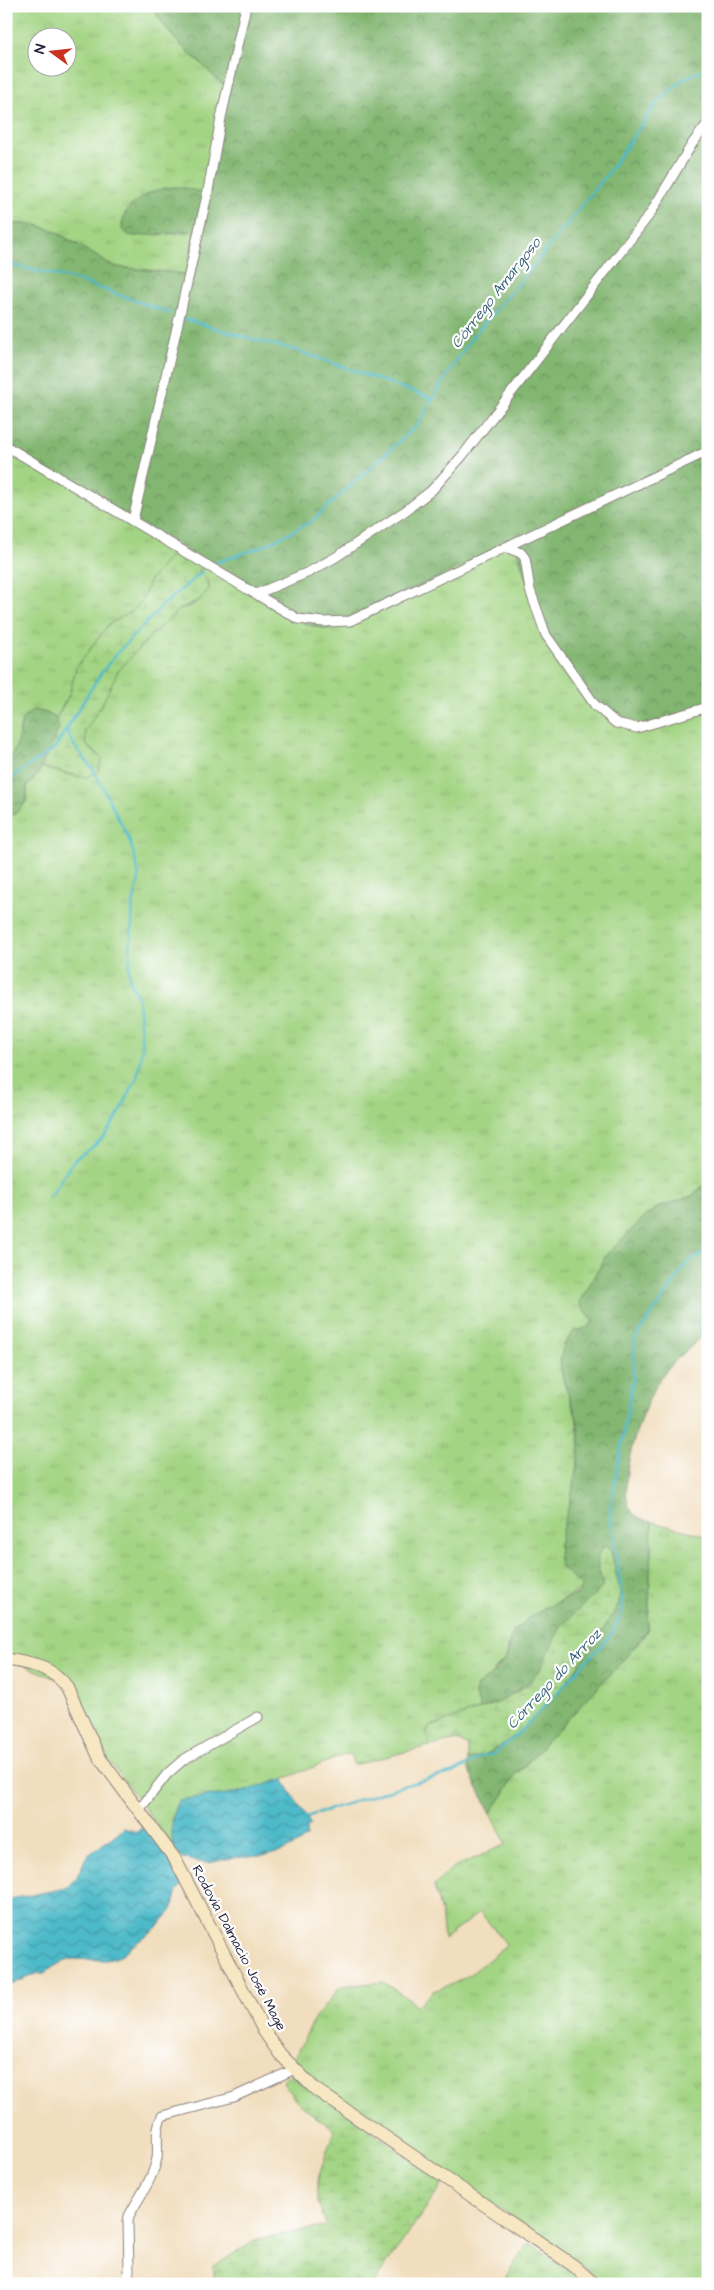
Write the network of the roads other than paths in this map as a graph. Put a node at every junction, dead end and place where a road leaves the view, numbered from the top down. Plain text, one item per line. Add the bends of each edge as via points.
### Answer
1 (246, 6) edge
2 (708, 123) edge
3 (6, 446) edge
4 (708, 451) edge
5 (133, 520) junction
6 (505, 547) junction
7 (256, 594) junction
8 (708, 707) edge
9 (6, 1659) edge
10 (258, 1717) dead end
11 (139, 1810) junction
12 (295, 2069) junction
13 (6, 2282) edge
14 (11, 2284) edge
15 (127, 2284) edge
16 (594, 2284) edge

1 - 5 street via 208,191
2 - 7 street via 650,214 464,456 432,490 336,557
3 - 5 street
4 - 6 street
5 - 7 street
6 - 7 street via 350,621 298,619
6 - 8 street via 525,558 530,590 546,635 595,705 616,723 637,728
9 - 11 street, Rodovia Dalmacio José Mage via 43,1667 61,1679 99,1757
10 - 11 street via 183,1760 167,1774
11 - 12 street, Rodovia Dalmacio José Mage via 188,1881 264,2031
12 - 15 street via 234,2097 162,2116 156,2132 157,2158 152,2174 128,2222
12 - 16 street, Rodovia Dalmacio José Mage via 314,2088 574,2266
13 - 14 street

